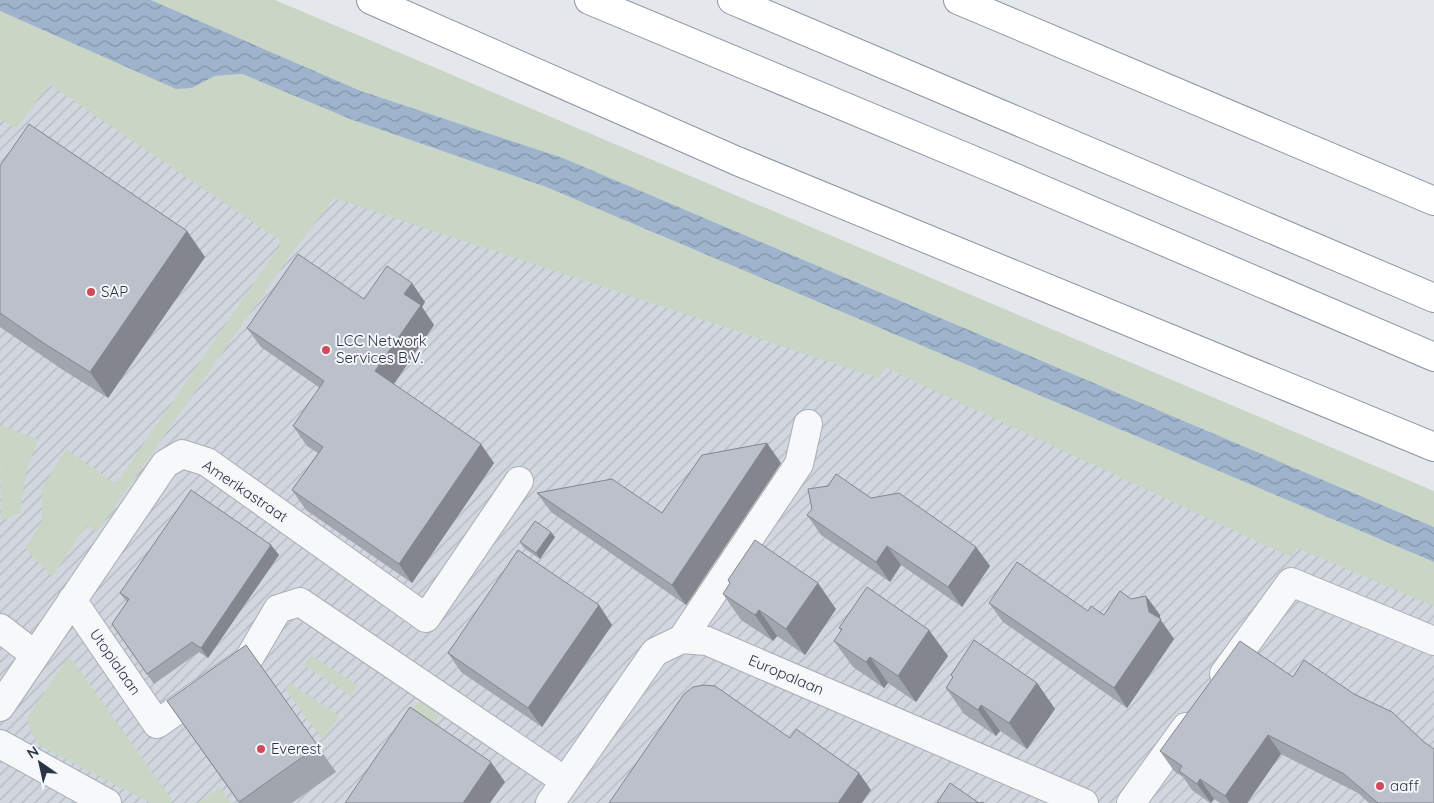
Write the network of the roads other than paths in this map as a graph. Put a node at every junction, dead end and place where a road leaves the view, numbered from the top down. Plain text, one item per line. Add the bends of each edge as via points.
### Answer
1 (371, 0) edge
2 (589, 0) edge
3 (732, 0) edge
4 (958, 0) edge
5 (1434, 201) edge
6 (1434, 298) edge
7 (1434, 357) edge
8 (808, 424) dead end
9 (1434, 448) edge
10 (519, 481) dead end
11 (72, 600) junction
12 (0, 628) edge
13 (682, 639) junction
14 (1434, 641) edge
15 (36, 655) junction
16 (0, 707) edge
17 (0, 744) edge
18 (557, 792) edge
19 (107, 803) edge
20 (1084, 803) edge
21 (1131, 803) edge

1 - 9 highway via 737,161
2 - 7 highway
3 - 6 highway
4 - 5 highway
8 - 13 street via 799,464
10 - 11 street, Amerikastraat via 426,618 207,462 182,454 165,464
11 - 15 street, Amerikastraat
11 - 18 street, Utopialaan via 157,724 248,660 278,609 300,602
12 - 15 street
13 - 18 street via 655,652
13 - 20 street, Europalaan via 707,641
14 - 21 street via 1291,582
15 - 16 street, Amerikastraat
17 - 19 street

